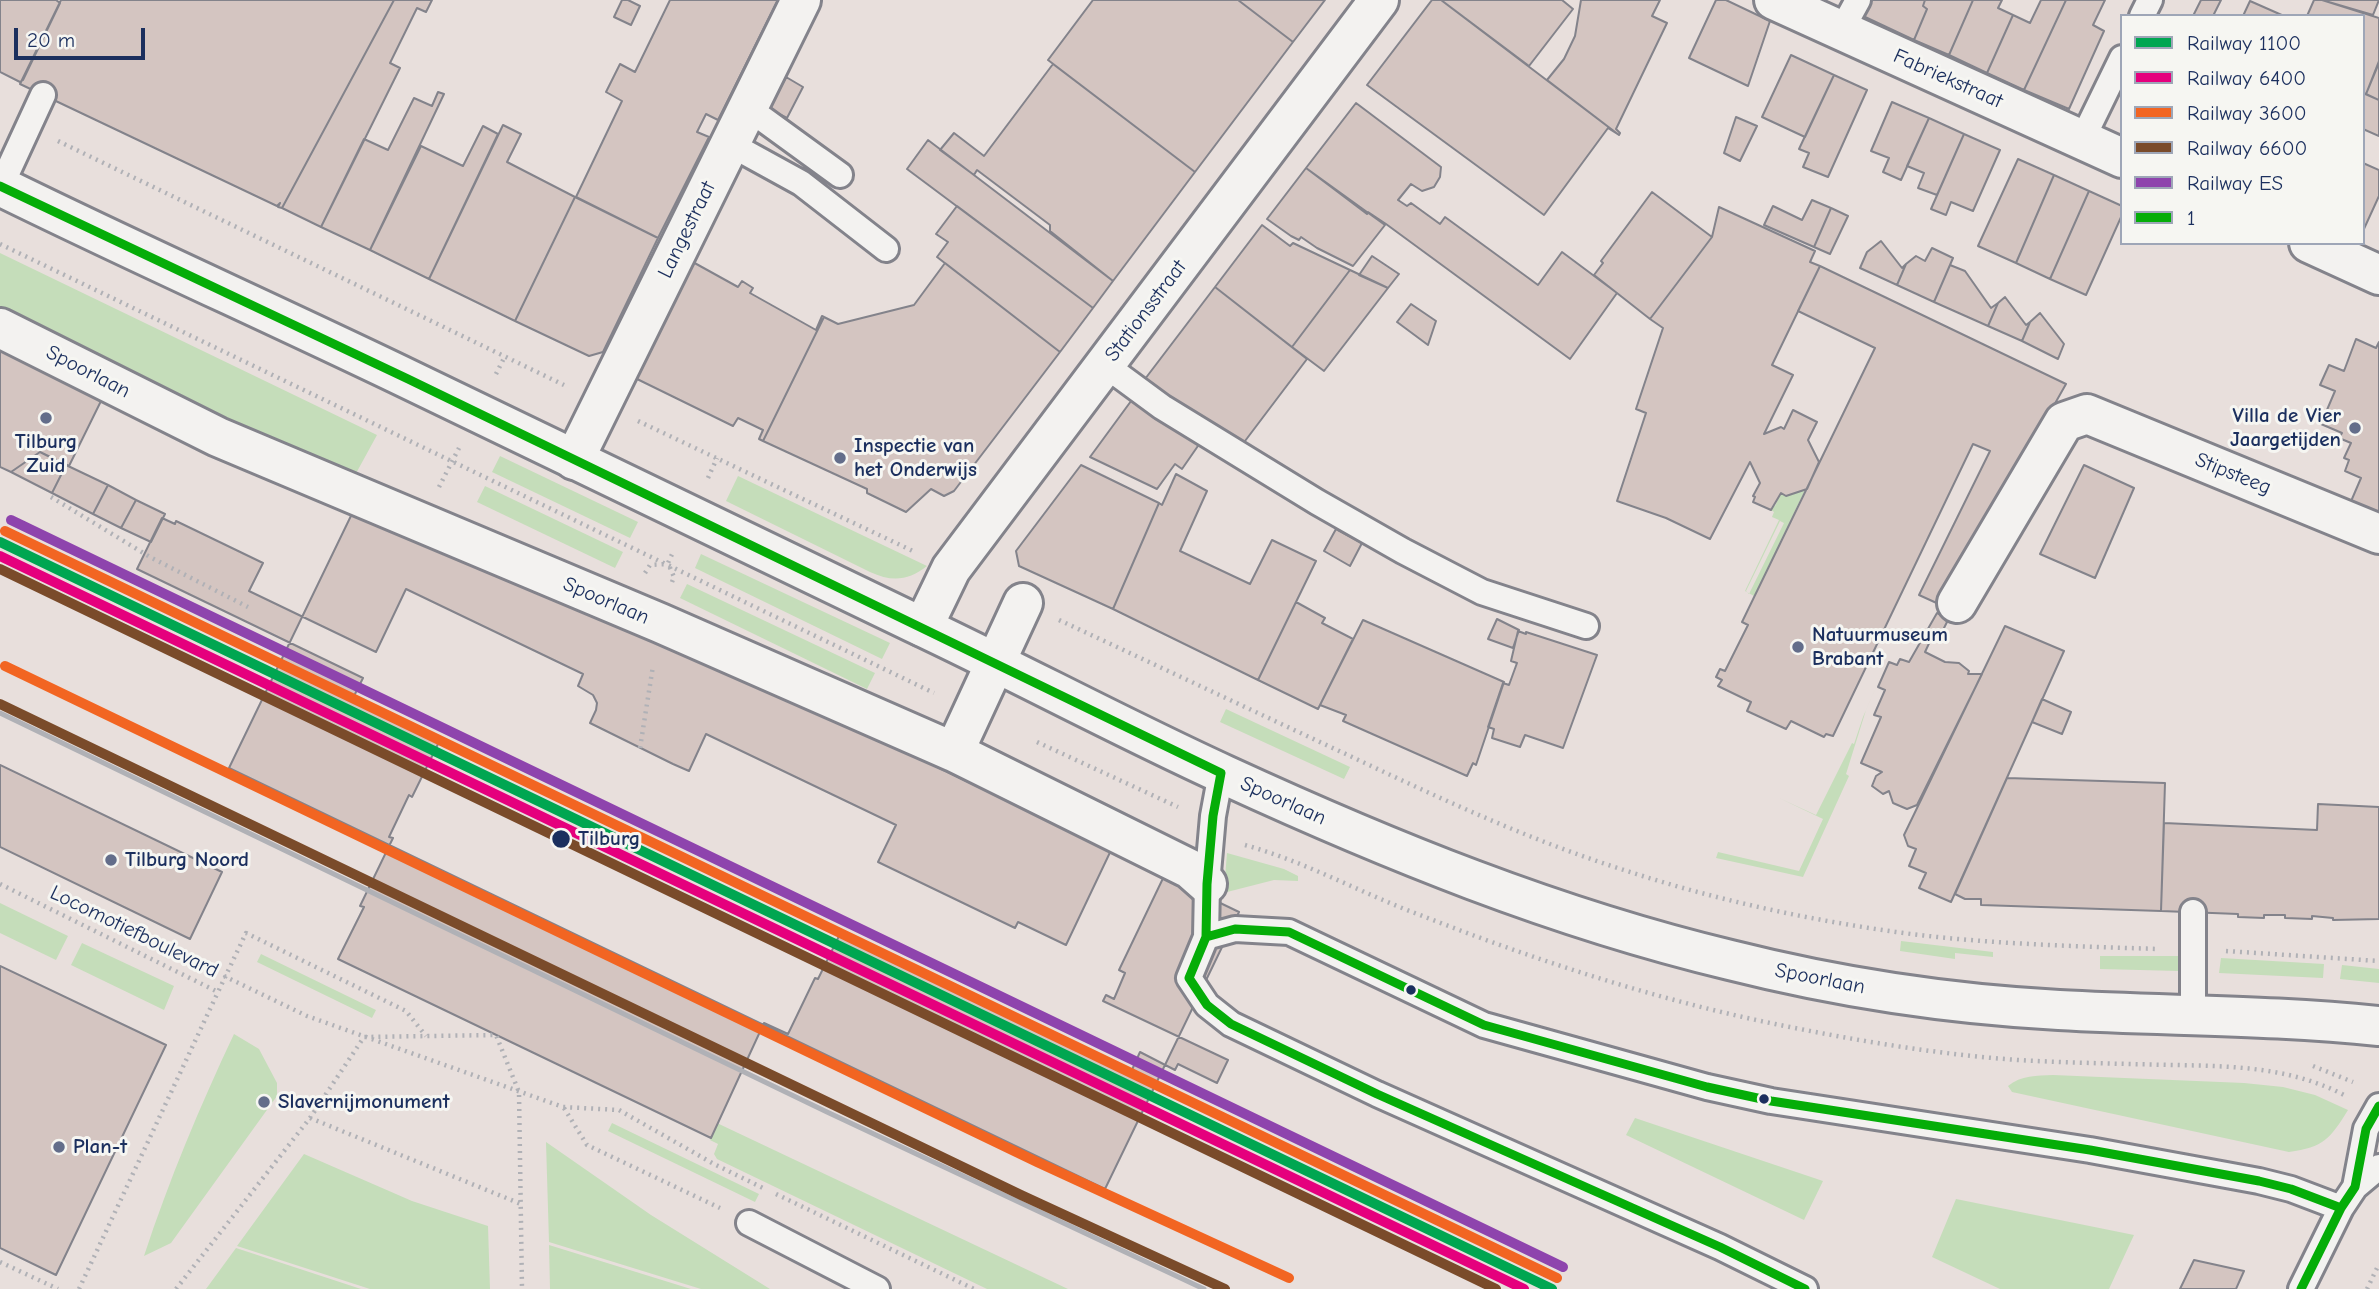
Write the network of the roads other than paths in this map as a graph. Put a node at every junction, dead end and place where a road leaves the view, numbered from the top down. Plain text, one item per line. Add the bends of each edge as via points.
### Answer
1 (801, 0) edge
2 (1379, 0) edge
3 (1773, 0) edge
4 (1850, 15) edge
5 (2120, 62) edge
6 (43, 95) dead end
7 (737, 129) junction
8 (2082, 140) junction
9 (2120, 157) edge
10 (840, 174) dead end
11 (1, 186) edge
12 (2313, 245) edge
13 (886, 249) dead end
14 (2379, 275) edge
15 (0, 328) edge
16 (1105, 365) junction
17 (574, 460) junction
18 (2379, 534) edge
19 (1023, 603) dead end
20 (1957, 603) dead end
21 (1586, 626) dead end
22 (923, 627) junction
23 (995, 663) junction
24 (954, 752) junction
25 (1221, 773) junction
26 (1207, 884) junction
27 (2193, 912) dead end
28 (1206, 937) junction
29 (2193, 1015) junction
30 (2379, 1026) edge
31 (2379, 1106) edge
32 (2379, 1167) edge
33 (2348, 1197) junction
34 (749, 1223) road end
35 (877, 1289) edge
36 (1805, 1289) edge
37 (2301, 1289) edge

1 - 7 street, Langestraat
2 - 16 street, Stationsstraat
3 - 4 street, Fabriekstraat
4 - 8 street, Fabriekstraat
5 - 8 lane
6 - 11 lane
7 - 10 lane via 763,119
7 - 13 lane
7 - 17 street, Langestraat
8 - 9 street, Fabriekstraat
11 - 17 street, Spoorlaan
12 - 14 street
15 - 24 street, Spoorlaan via 218,437 665,607
16 - 21 lane via 1162,407 1404,551 1482,592
16 - 22 street, Stationsstraat via 951,569
17 - 22 street, Spoorlaan
18 - 20 street, Stipsteeg via 2087,414 2064,422
19 - 23 street
22 - 23 street, Spoorlaan
23 - 24 street
23 - 25 street, Spoorlaan
24 - 26 street, Spoorlaan via 1190,869
25 - 26 lane
25 - 29 street, Spoorlaan via 1525,901 1708,955 1834,982 1948,999 2062,1010
26 - 28 lane
27 - 29 lane
28 - 33 lane via 1235,929 1289,932 1484,1025 1707,1087
28 - 36 lane via 1189,978 1207,1005 1231,1024
29 - 30 street, Spoorlaan
31 - 33 lane via 2366,1129
32 - 33 lane
33 - 37 lane
34 - 35 lane

